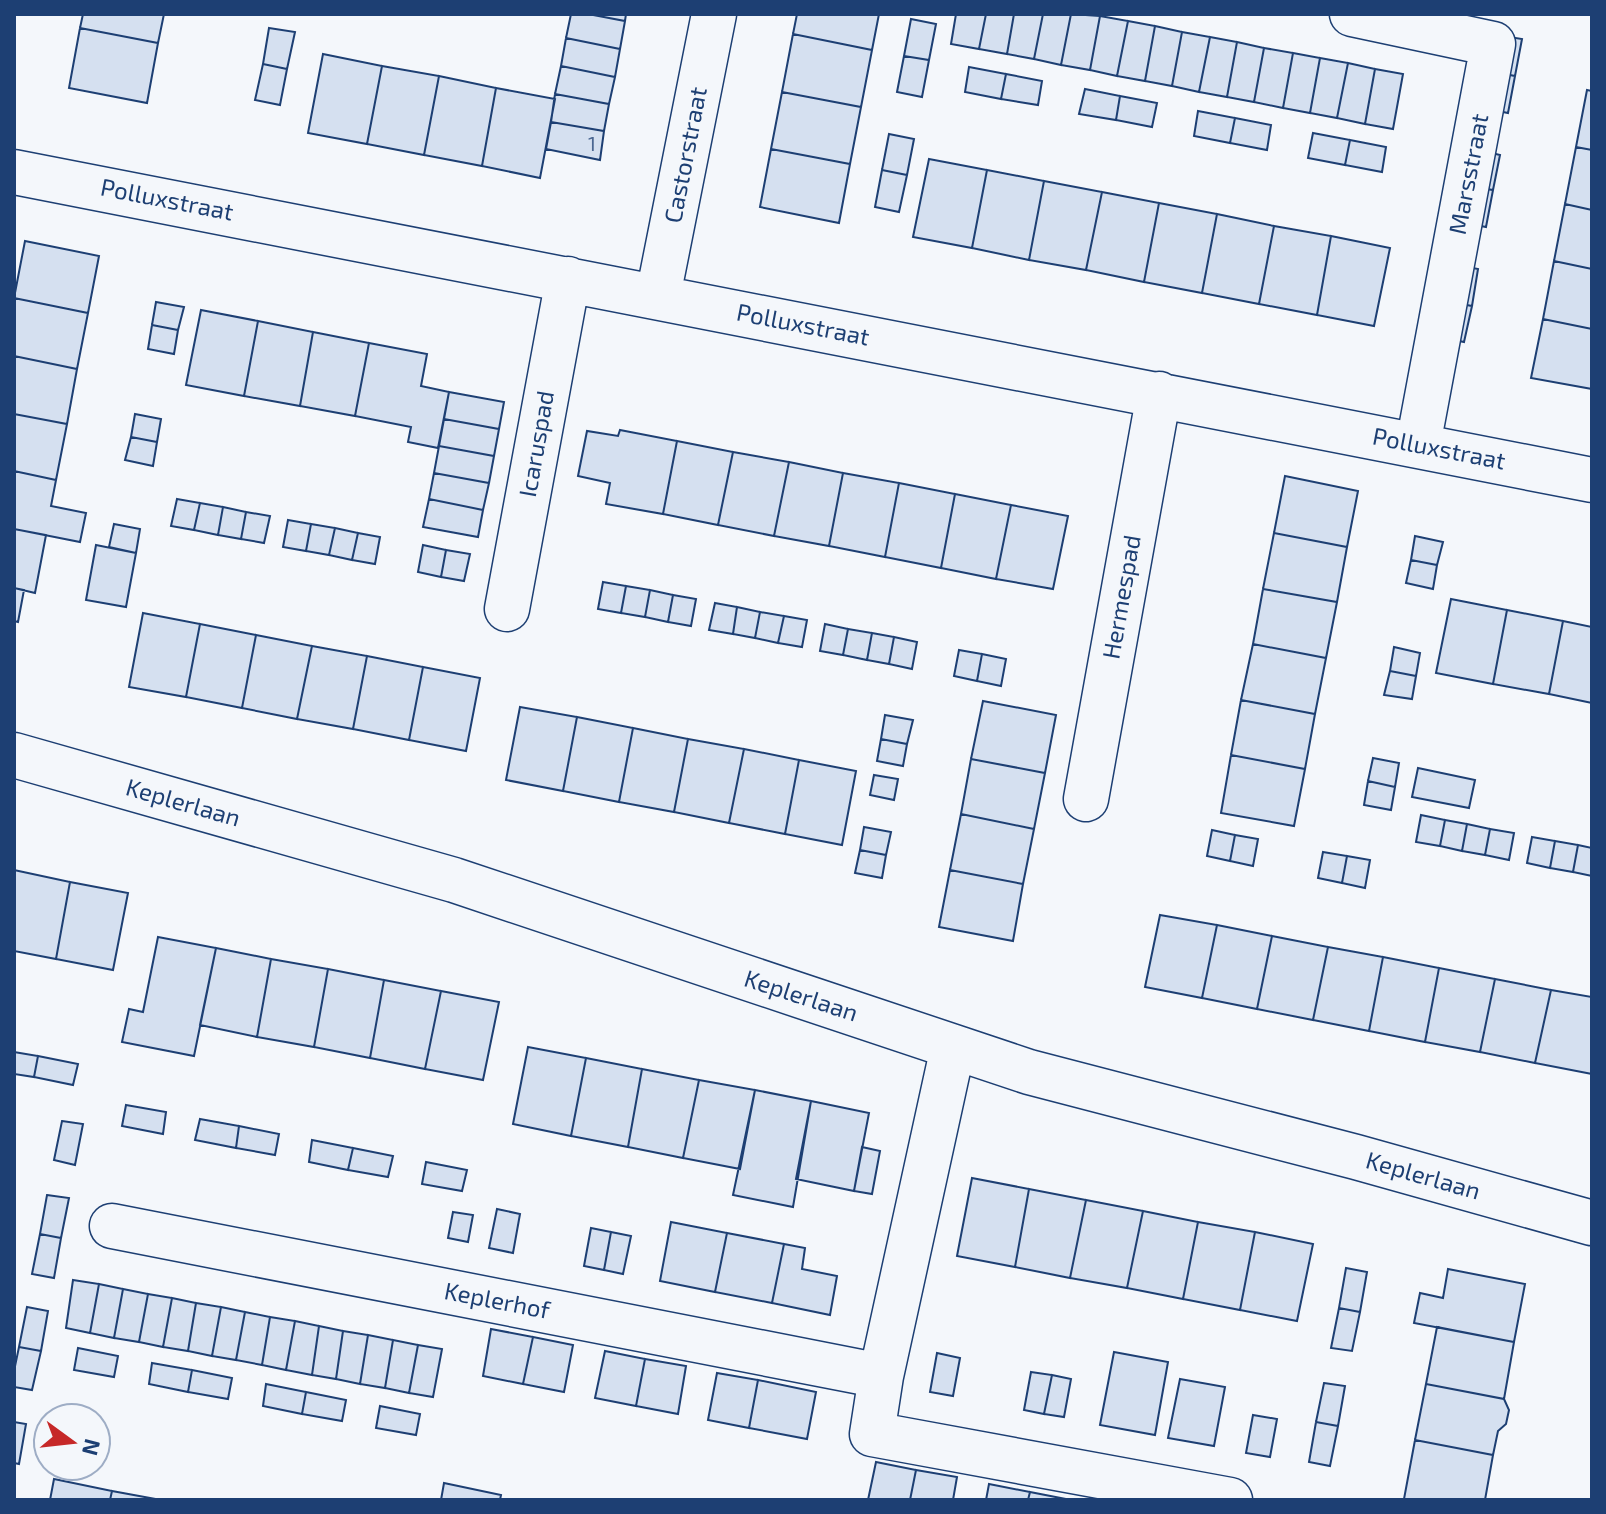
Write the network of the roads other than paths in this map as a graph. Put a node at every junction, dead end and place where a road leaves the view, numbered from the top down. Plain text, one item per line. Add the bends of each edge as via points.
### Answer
1 (714, 14) edge
2 (1352, 14) edge
3 (14, 172) edge
4 (568, 279) junction
5 (658, 296) junction
6 (1159, 394) junction
7 (1418, 445) junction
8 (1592, 480) edge
9 (507, 609) dead end
10 (14, 755) edge
11 (1086, 799) dead end
12 (953, 1047) junction
13 (1592, 1223) edge
14 (112, 1226) dead end
15 (881, 1376) junction
16 (1230, 1500) edge

1 - 5 street, Castorstraat
2 - 7 street, Marsstraat via 1493,44
3 - 4 street, Polluxstraat
4 - 5 street, Polluxstraat
4 - 9 street, Icaruspad
5 - 6 street, Polluxstraat
6 - 7 street, Polluxstraat
6 - 11 street, Hermespad
7 - 8 street, Polluxstraat
10 - 12 street, Keplerlaan via 454,880
12 - 13 street, Keplerlaan
12 - 15 street
14 - 15 street, Keplerhof
15 - 16 street via 872,1434

